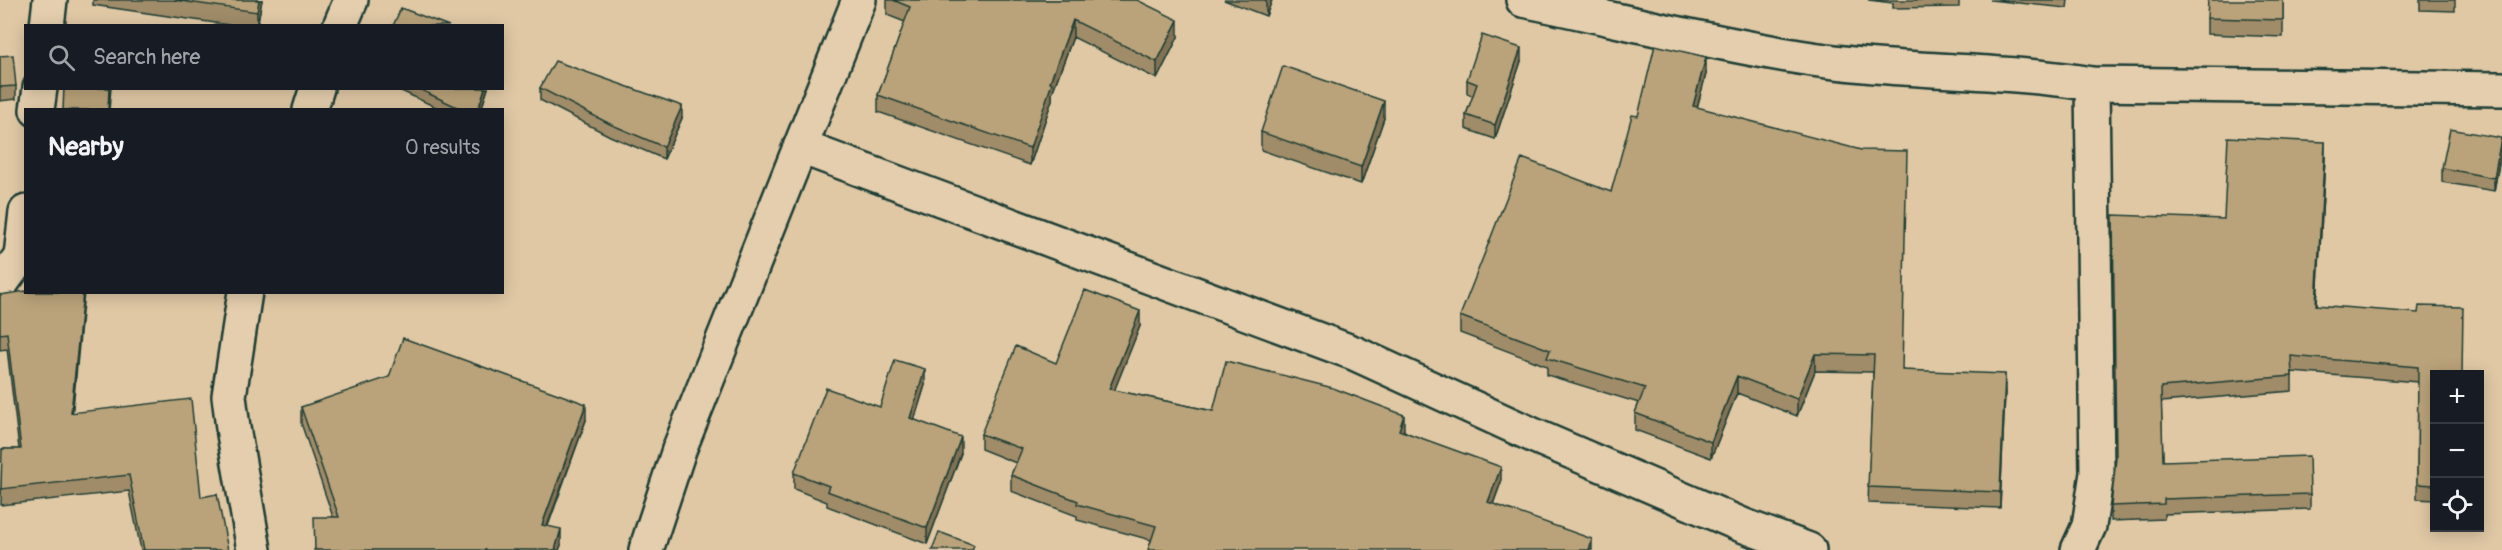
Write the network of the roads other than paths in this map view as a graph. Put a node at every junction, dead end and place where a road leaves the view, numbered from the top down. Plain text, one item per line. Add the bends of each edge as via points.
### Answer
1 (50, 0) edge
2 (351, 0) edge
3 (860, 0) edge
4 (1523, 0) edge
5 (47, 24) edge
6 (341, 24) edge
7 (2092, 84) junction
8 (2502, 89) edge
9 (40, 90) edge
10 (316, 90) edge
11 (37, 108) edge
12 (311, 108) edge
13 (801, 147) junction
14 (24, 230) edge
15 (0, 285) edge
16 (245, 294) edge
17 (254, 550) edge
18 (646, 550) edge
19 (1809, 550) edge
20 (2078, 550) edge

1 - 5 street
2 - 6 street
3 - 13 street
4 - 7 street via 1799,57 1910,69 2041,75
7 - 8 street
7 - 20 street via 2097,473 2089,526
9 - 11 street
10 - 12 street
13 - 18 street via 679,450
13 - 19 street via 1354,353 1655,488
14 - 15 street via 21,256
16 - 17 street via 230,396

